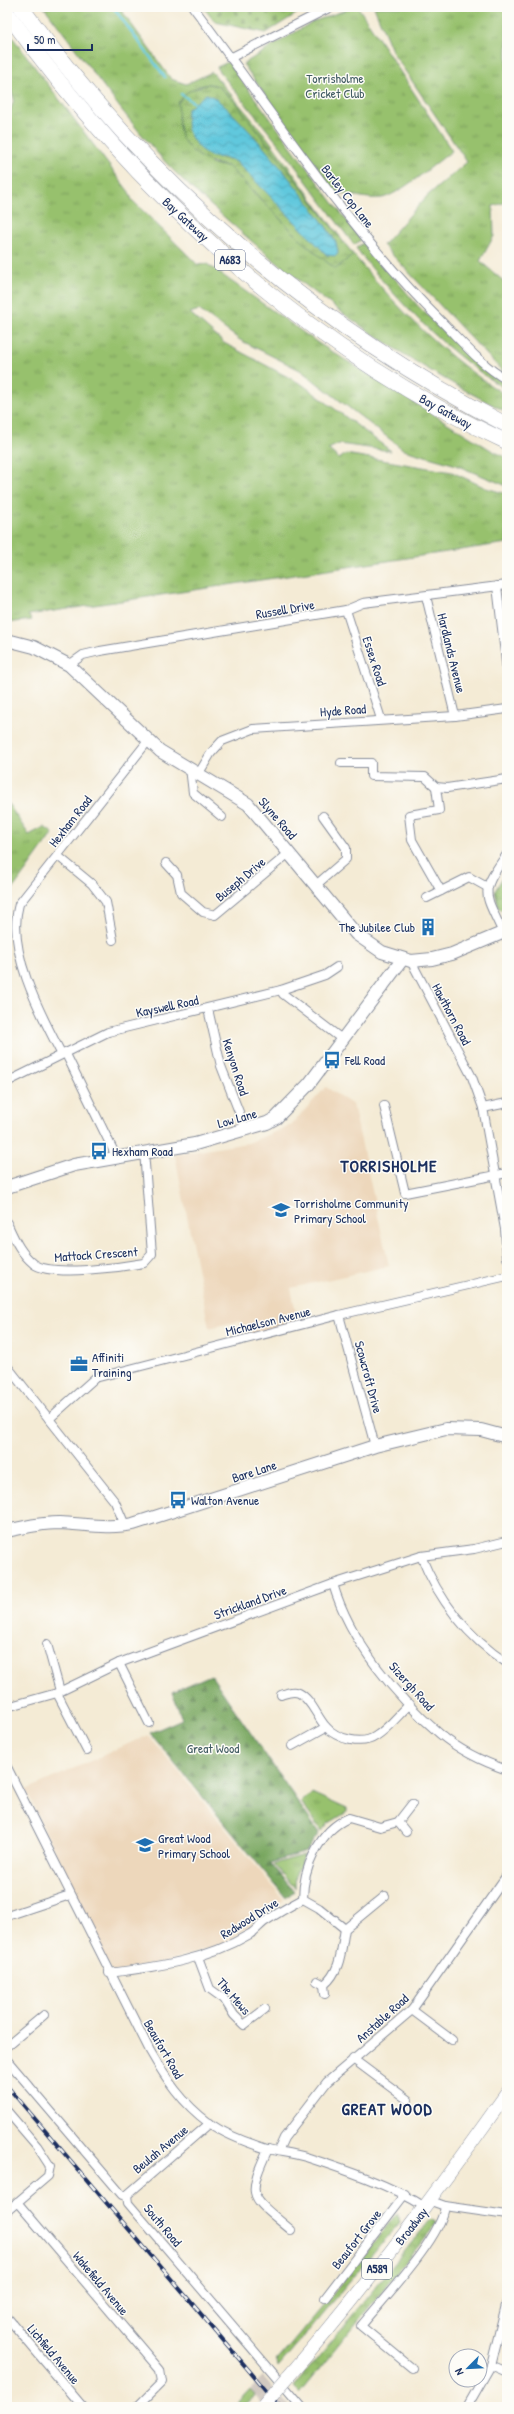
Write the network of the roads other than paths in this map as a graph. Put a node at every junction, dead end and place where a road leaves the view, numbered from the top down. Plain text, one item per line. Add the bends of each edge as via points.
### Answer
1 (21, 7) edge
2 (193, 7) edge
3 (331, 7) edge
4 (7, 13) edge
5 (230, 58) junction
6 (507, 380) edge
7 (507, 425) edge
8 (507, 442) edge
9 (507, 585) edge
10 (496, 586) junction
11 (426, 596) junction
12 (346, 610) junction
13 (7, 640) edge
14 (69, 664) junction
15 (507, 671) edge
16 (507, 709) edge
17 (455, 716) junction
18 (381, 719) junction
19 (148, 741) junction
20 (342, 763) dead end
21 (195, 770) junction
22 (507, 779) edge
23 (436, 787) junction
24 (323, 816) dead end
25 (222, 817) dead end
26 (289, 853) junction
27 (507, 854) edge
28 (58, 856) junction
29 (166, 863) dead end
30 (316, 885) junction
31 (487, 887) junction
32 (441, 891) junction
33 (428, 898) dead end
34 (505, 932) edge
35 (114, 940) dead end
36 (407, 960) junction
37 (337, 967) dead end
38 (281, 990) junction
39 (208, 1009) junction
40 (343, 1040) junction
41 (63, 1052) junction
42 (7, 1082) edge
43 (507, 1103) edge
44 (384, 1106) dead end
45 (483, 1108) junction
46 (246, 1130) junction
47 (144, 1152) junction
48 (116, 1156) junction
49 (507, 1173) edge
50 (496, 1175) junction
51 (7, 1187) edge
52 (7, 1223) edge
53 (507, 1258) edge
54 (507, 1276) edge
55 (339, 1315) junction
56 (7, 1366) edge
57 (49, 1418) junction
58 (507, 1437) edge
59 (375, 1446) junction
60 (126, 1525) junction
61 (7, 1532) edge
62 (507, 1541) edge
63 (421, 1556) junction
64 (333, 1584) junction
65 (47, 1644) dead end
66 (119, 1663) junction
67 (507, 1663) edge
68 (59, 1692) junction
69 (281, 1695) dead end
70 (410, 1704) junction
71 (7, 1707) edge
72 (149, 1723) dead end
73 (326, 1728) junction
74 (292, 1746) dead end
75 (87, 1751) dead end
76 (7, 1767) edge
77 (507, 1770) edge
78 (412, 1804) dead end
79 (398, 1822) junction
80 (406, 1832) dead end
81 (507, 1876) edge
82 (70, 1895) junction
83 (385, 1896) dead end
84 (303, 1899) junction
85 (7, 1916) edge
86 (345, 1929) junction
87 (198, 1957) junction
88 (109, 1973) junction
89 (325, 1994) dead end
90 (265, 2009) dead end
91 (412, 2010) junction
92 (44, 2015) dead end
93 (452, 2040) dead end
94 (7, 2046) edge
95 (7, 2060) edge
96 (353, 2060) junction
97 (507, 2093) edge
98 (408, 2100) dead end
99 (7, 2111) edge
100 (210, 2123) junction
101 (268, 2149) junction
102 (278, 2150) junction
103 (405, 2194) junction
104 (127, 2195) junction
105 (17, 2202) junction
106 (428, 2204) junction
107 (445, 2206) junction
108 (7, 2211) edge
109 (507, 2215) edge
110 (291, 2230) dead end
111 (325, 2298) dead end
112 (507, 2301) edge
113 (7, 2317) edge
114 (491, 2365) junction
115 (412, 2368) dead end
116 (507, 2372) edge
117 (140, 2406) edge
118 (262, 2406) edge
119 (83, 2407) edge
120 (302, 2407) edge
121 (467, 2407) edge

1 - 7 highway, Bay Gateway / A683 via 126,136 184,196 234,242 311,304 370,346 443,391
2 - 5 street, Barley Cop Lane
3 - 5 street
4 - 8 highway, Bay Gateway / A683 via 56,78 133,168 228,258 331,339 397,383 474,427
5 - 6 street, Barley Cop Lane via 341,209 371,245 421,301 486,365
9 - 10 street, Russell Drive
10 - 11 street, Russell Drive
10 - 15 street
11 - 12 street, Russell Drive via 363,603
11 - 17 street, Hardlands Avenue
12 - 14 street, Russell Drive via 100,651 83,655
12 - 18 street, Essex Road
13 - 14 street, Slyne Road via 34,647
14 - 19 street, Slyne Road
16 - 17 street, Hyde Road
17 - 18 street, Hyde Road
18 - 21 street, Hyde Road via 253,729 222,741
19 - 21 street, Slyne Road via 174,760
19 - 28 street, Hexham Road
20 - 23 street via 371,763 371,776 425,777
21 - 25 street via 194,793
21 - 26 street, Slyne Road via 248,804
22 - 23 street via 447,788
23 - 32 street via 439,810 409,815 412,840
24 - 30 street via 346,848 346,859
26 - 29 street, Buseph Drive via 215,915 203,912 180,893 177,875
26 - 30 street, Slyne Road
27 - 31 street
28 - 35 street via 92,884 106,902
28 - 41 street, Hexham Road via 19,904 15,916 27,984
30 - 36 street, Slyne Road via 362,939 382,952
31 - 32 street via 469,877
31 - 34 street via 488,902
32 - 33 street
34 - 36 street via 452,954
36 - 40 street, Low Lane
36 - 45 street, Hawthorn Road via 472,1077
37 - 38 street, Kayswell Road via 326,975
38 - 39 street, Kayswell Road
38 - 40 street
39 - 41 street, Kayswell Road via 108,1032
39 - 46 street, Kenyon Road via 221,1066
40 - 46 street, Low Lane via 309,1084 276,1118
41 - 42 street, Kayswell Road
41 - 48 street, Hexham Road
43 - 45 street
44 - 50 street via 405,1194
45 - 50 street, Hawthorn Road
46 - 47 street, Low Lane via 195,1144
47 - 48 street, Low Lane
47 - 52 street, Mattock Crescent via 152,1254 144,1263 53,1271 35,1265 21,1251
48 - 51 street, Low Lane via 74,1165
49 - 50 street
50 - 53 street, Hawthorn Road
54 - 55 street, Michaelson Avenue
55 - 57 street, Michaelson Avenue via 95,1378
55 - 59 street, Scowcroft Drive
56 - 57 street
57 - 60 street via 115,1502
58 - 59 street, Bare Lane via 463,1428 446,1429
59 - 60 street, Bare Lane
60 - 61 street, Bare Lane via 58,1523
62 - 63 street, Strickland Drive via 474,1549
63 - 64 street, Strickland Drive
63 - 67 street via 428,1573 454,1616 489,1651
64 - 66 street, Strickland Drive
64 - 70 street, Sizergh Road via 353,1631 384,1675
65 - 68 street
66 - 68 street, Strickland Drive
66 - 72 street
68 - 71 street, Strickland Drive
68 - 75 street
69 - 73 street via 293,1691 300,1694
70 - 73 street via 376,1736 364,1741 341,1737
70 - 77 street, Sizergh Road via 441,1734 460,1748
73 - 74 street
76 - 82 street, Beaufort Road
78 - 79 street
79 - 80 street
79 - 84 street via 380,1827 349,1818 332,1828 312,1857 304,1879
81 - 91 street, Anstable Road
82 - 85 street
82 - 88 street, Beaufort Road
83 - 86 street
84 - 86 street
84 - 87 street, Redwood Drive via 264,1922 251,1934
86 - 89 street via 338,1968 333,1978 320,1983
87 - 88 street, Redwood Drive
87 - 90 street, The Mews via 210,1989 224,2000 244,2025
88 - 100 street, Beaufort Road via 173,2089
91 - 93 street
91 - 96 street, Anstable Road
92 - 94 street
95 - 104 street, South Road via 122,2195
96 - 98 street
96 - 102 street, Anstable Road via 327,2082 284,2138
97 - 106 main road, Broadway / A589
99 - 105 street via 37,2146 50,2166 48,2176
100 - 101 street, Beaufort Road via 239,2139
100 - 104 street, Beulah Avenue
101 - 102 street, Beaufort Road
101 - 110 street via 254,2181 254,2196
102 - 103 street, Beaufort Road via 305,2156
103 - 106 street, Beaufort Road
103 - 111 street, Beaufort Grove
104 - 120 street, South Road via 128,2203
105 - 108 street
105 - 117 street, Wakefield Avenue via 160,2370 162,2382
106 - 107 street, Beaufort Road
106 - 118 main road, Broadway / A589, bridge via 329,2331
107 - 109 street, Beaufort Road
107 - 115 street via 444,2214 433,2236 361,2326
112 - 114 street
113 - 119 street, Lichfield Avenue
114 - 116 street
114 - 121 street

